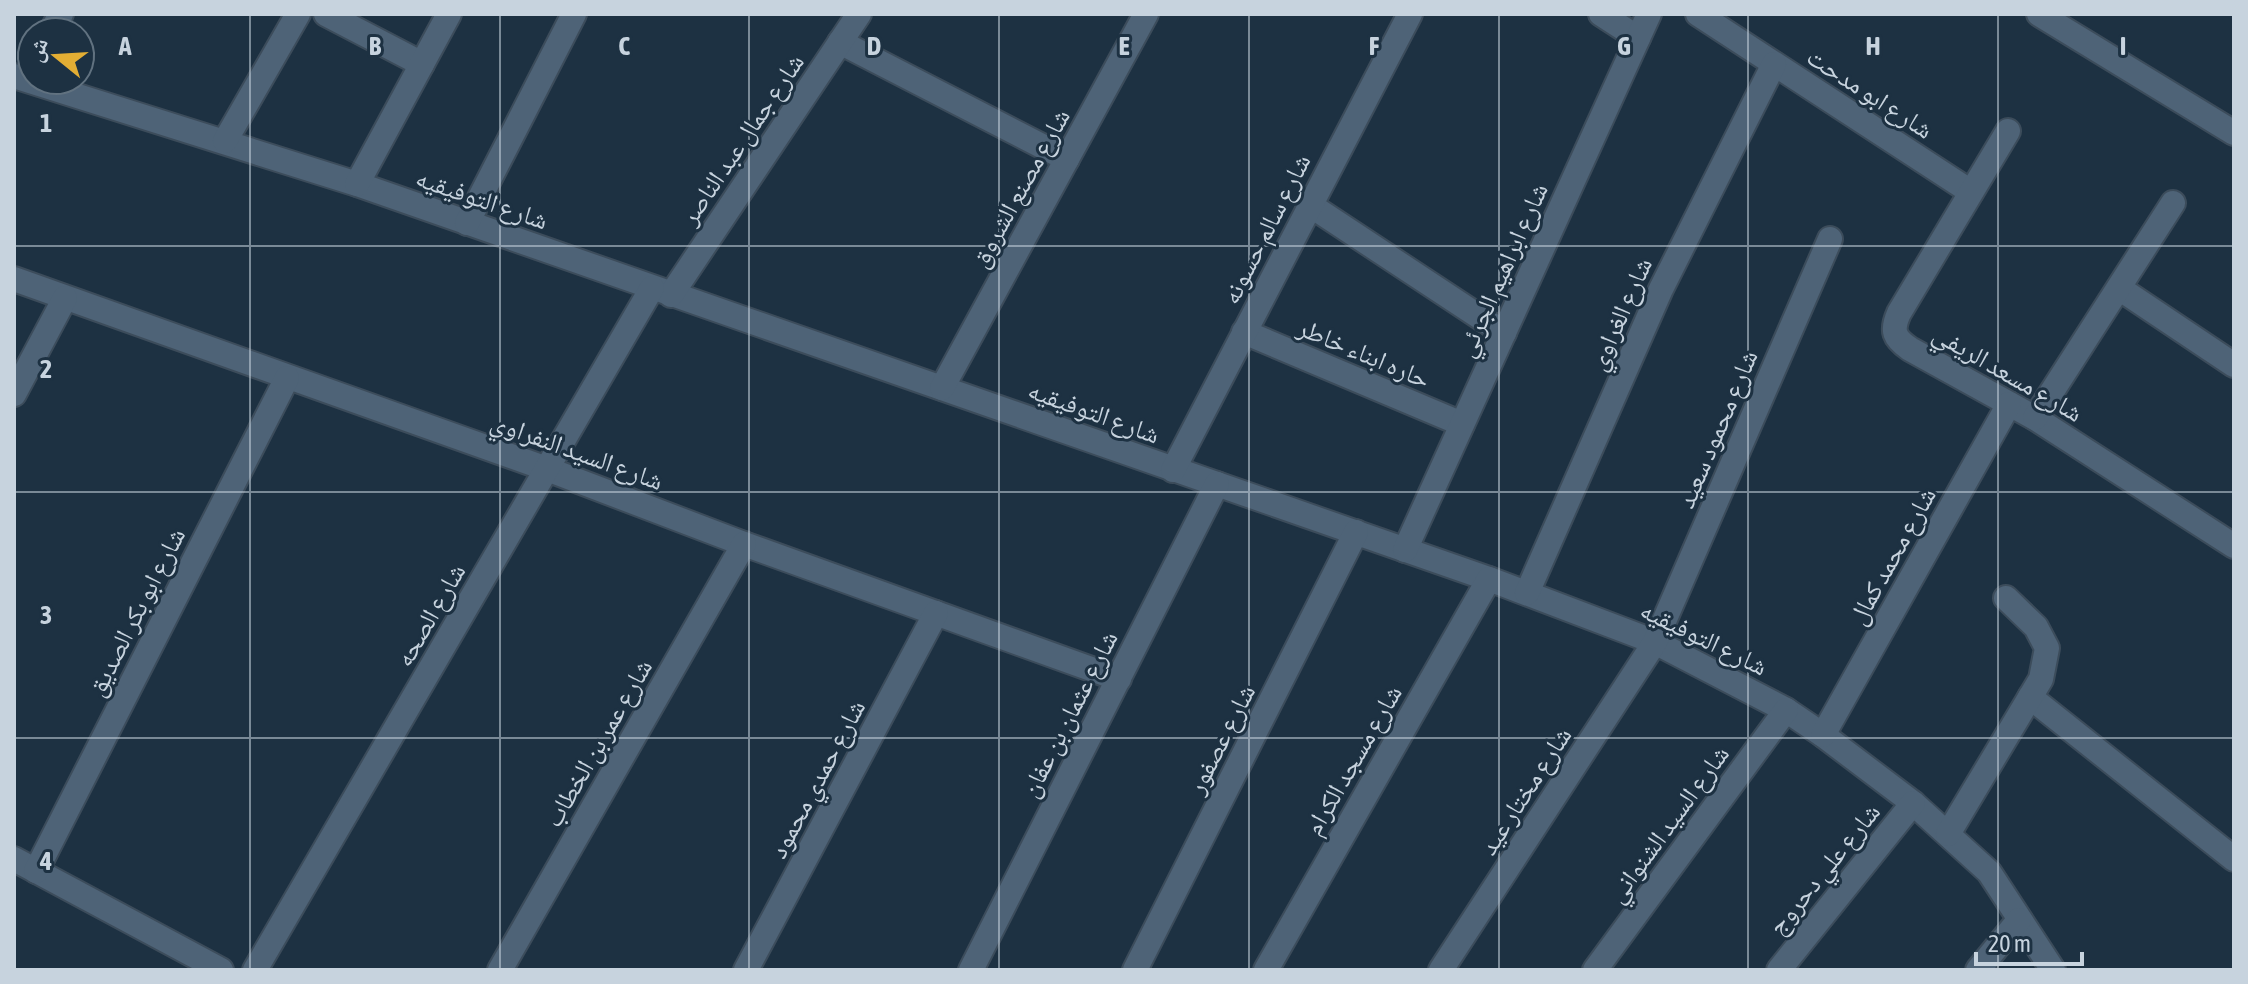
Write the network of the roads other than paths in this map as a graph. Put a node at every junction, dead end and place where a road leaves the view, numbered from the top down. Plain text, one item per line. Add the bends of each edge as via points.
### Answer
1 (298, 14) edge
2 (326, 14) edge
3 (449, 14) edge
4 (574, 14) edge
5 (859, 14) edge
6 (1146, 14) edge
7 (1410, 14) edge
8 (1601, 14) edge
9 (1649, 14) edge
10 (1698, 14) edge
11 (2039, 14) edge
12 (1638, 38) junction
13 (840, 42) junction
14 (422, 64) junction
15 (1774, 64) junction
16 (89, 96) edge
17 (2008, 131) dead end
18 (2234, 133) edge
19 (225, 141) junction
20 (1067, 159) junction
21 (357, 184) junction
22 (1971, 192) junction
23 (2173, 203) dead end
24 (1310, 205) junction
25 (467, 223) junction
26 (1830, 239) dead end
27 (14, 279) edge
28 (2119, 288) junction
29 (662, 292) junction
30 (65, 298) junction
31 (1244, 332) junction
32 (1504, 333) junction
33 (2234, 365) edge
34 (287, 378) junction
35 (942, 388) junction
36 (14, 394) edge
37 (2009, 404) junction
38 (2035, 418) junction
39 (1462, 424) junction
40 (547, 469) junction
41 (1173, 470) junction
42 (1217, 484) junction
43 (1356, 532) junction
44 (744, 544) junction
45 (2234, 546) edge
46 (1405, 550) junction
47 (1489, 579) junction
48 (1527, 593) junction
49 (2006, 598) dead end
50 (936, 613) junction
51 (1655, 642) junction
52 (1119, 679) junction
53 (2030, 697) junction
54 (1786, 710) junction
55 (1823, 735) junction
56 (1913, 803) junction
57 (1948, 834) junction
58 (2234, 859) edge
59 (25, 865) edge
60 (2019, 920) junction
61 (221, 970) edge
62 (255, 970) edge
63 (500, 970) edge
64 (746, 970) edge
65 (971, 970) edge
66 (1135, 970) edge
67 (1266, 970) edge
68 (1441, 970) edge
69 (1595, 970) edge
70 (1779, 970) edge
71 (1978, 970) edge
72 (2053, 970) edge

1 - 19 street
2 - 14 street
3 - 14 street
4 - 25 street
5 - 13 street, شارع جمال عبد الناصر
6 - 20 street, شارع مصنع الشروق
7 - 24 street, شارع سالم حسونه
8 - 12 street
9 - 12 street, شارع ابراهيم الجرئي
10 - 15 street, شارع ابو مدحت
11 - 18 street
12 - 32 street, شارع ابراهيم الجرئي
13 - 20 street
13 - 29 street, شارع جمال عبد الناصر
14 - 21 street
15 - 22 street, شارع ابو مدحت
15 - 48 street, شارع الغراوي via 1661,289
16 - 19 street, شارع التوفيقيه
17 - 22 street
19 - 21 street, شارع التوفيقيه
20 - 35 street, شارع مصنع الشروق
21 - 25 street, شارع التوفيقيه
22 - 37 street, شارع مسعد الريفي via 1899,313 1894,334 1910,349
23 - 28 street
24 - 31 street, شارع سالم حسونه
24 - 32 street
25 - 29 street, شارع التوفيقيه
26 - 51 street, شارع محمود سعيد
27 - 30 street, شارع السيد النفراوي
28 - 33 street
28 - 38 street
29 - 35 street, شارع التوفيقيه
29 - 40 street, شارع الصحه
30 - 34 street, شارع السيد النفراوي
30 - 36 street
31 - 39 street, حاره ابناء خاطر
31 - 41 street, شارع سالم حسونه
32 - 39 street, شارع ابراهيم الجرئي
34 - 40 street, شارع السيد النفراوي
34 - 59 street, شارع ابو بكر الصديق
35 - 41 street, شارع التوفيقيه
37 - 38 street, شارع مسعد الريفي
37 - 55 street, شارع محمد كمال
38 - 45 street, شارع مسعد الريفي
39 - 46 street, شارع ابراهيم الجرئي
40 - 44 street, شارع السيد النفراوي
40 - 62 street, شارع الصحه
41 - 42 street, شارع التوفيقيه
42 - 43 street, شارع التوفيقيه
42 - 52 street, شارع عثمان بن عفان
43 - 46 street, شارع التوفيقيه
43 - 66 street, شارع عصفور
44 - 50 street, شارع السيد النفراوي
44 - 63 street, شارع عمر بن الخطاب
46 - 47 street, شارع التوفيقيه
47 - 48 street, شارع التوفيقيه
47 - 67 street, شارع مسجد الكرام
48 - 51 street, شارع التوفيقيه
49 - 53 street via 2036,627 2047,648 2041,679
50 - 52 street, شارع السيد النفراوي
50 - 64 street, شارع حمدي محمود
51 - 54 street, شارع التوفيقيه
51 - 68 street, شارع مختار عيد
52 - 65 street, شارع عثمان بن عفان
53 - 57 street
53 - 58 street
54 - 55 street, شارع التوفيقيه
54 - 69 street, شارع السيد الشنواني
55 - 56 street, شارع التوفيقيه
56 - 57 street, شارع التوفيقيه
56 - 70 street, شارع علي دحروج
57 - 60 street, شارع التوفيقيه via 1989,872
59 - 61 street
60 - 71 street
60 - 72 street, شارع التوفيقيه

